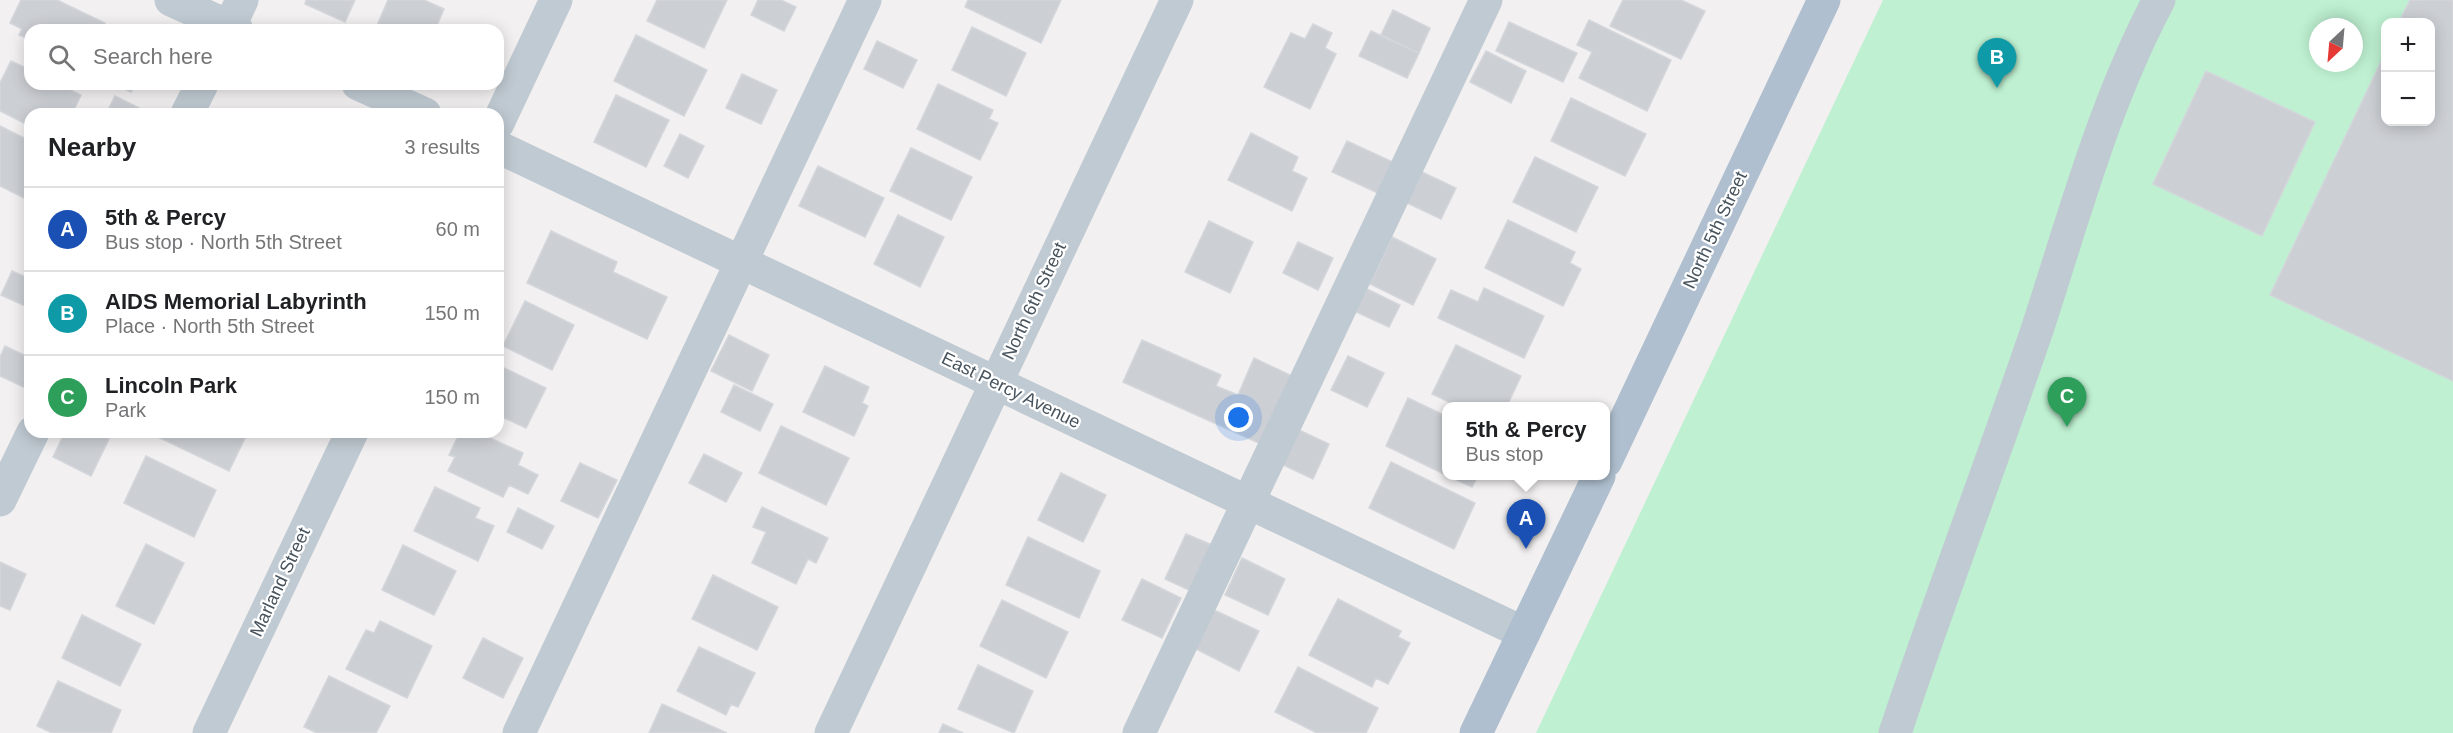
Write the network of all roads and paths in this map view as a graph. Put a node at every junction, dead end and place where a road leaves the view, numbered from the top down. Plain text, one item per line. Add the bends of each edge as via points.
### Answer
1 (171, 0) edge
2 (556, 0) edge
3 (865, 0) edge
4 (1177, 0) edge
5 (1486, 0) edge
6 (1824, 0) edge
7 (2159, 0) edge
8 (234, 22) edge
9 (199, 90) edge
10 (371, 90) edge
11 (190, 108) edge
12 (412, 108) edge
13 (504, 110) edge
14 (504, 150) edge
15 (741, 262) junction
16 (996, 383) junction
17 (30, 438) edge
18 (349, 438) edge
19 (1610, 450) edge
20 (1597, 480) edge
21 (0, 500) edge
22 (1248, 504) junction
23 (1524, 633) junction
24 (209, 733) edge
25 (519, 733) edge
26 (831, 733) edge
27 (1139, 733) edge
28 (1476, 733) edge
29 (1895, 733) edge

1 - 8 street
2 - 13 street
3 - 15 street
4 - 16 street, North 6th Street
5 - 22 street
6 - 19 main road, North 5th Street
7 - 29 street via 2100,135 2038,327
9 - 11 street
10 - 12 street
14 - 15 street, East Percy Avenue
15 - 16 street, East Percy Avenue
15 - 25 street
16 - 22 street, East Percy Avenue
16 - 26 street, North 6th Street
17 - 21 street
18 - 24 street, Marland Street
20 - 23 main road
22 - 23 street, East Percy Avenue
22 - 27 street
23 - 28 main road

